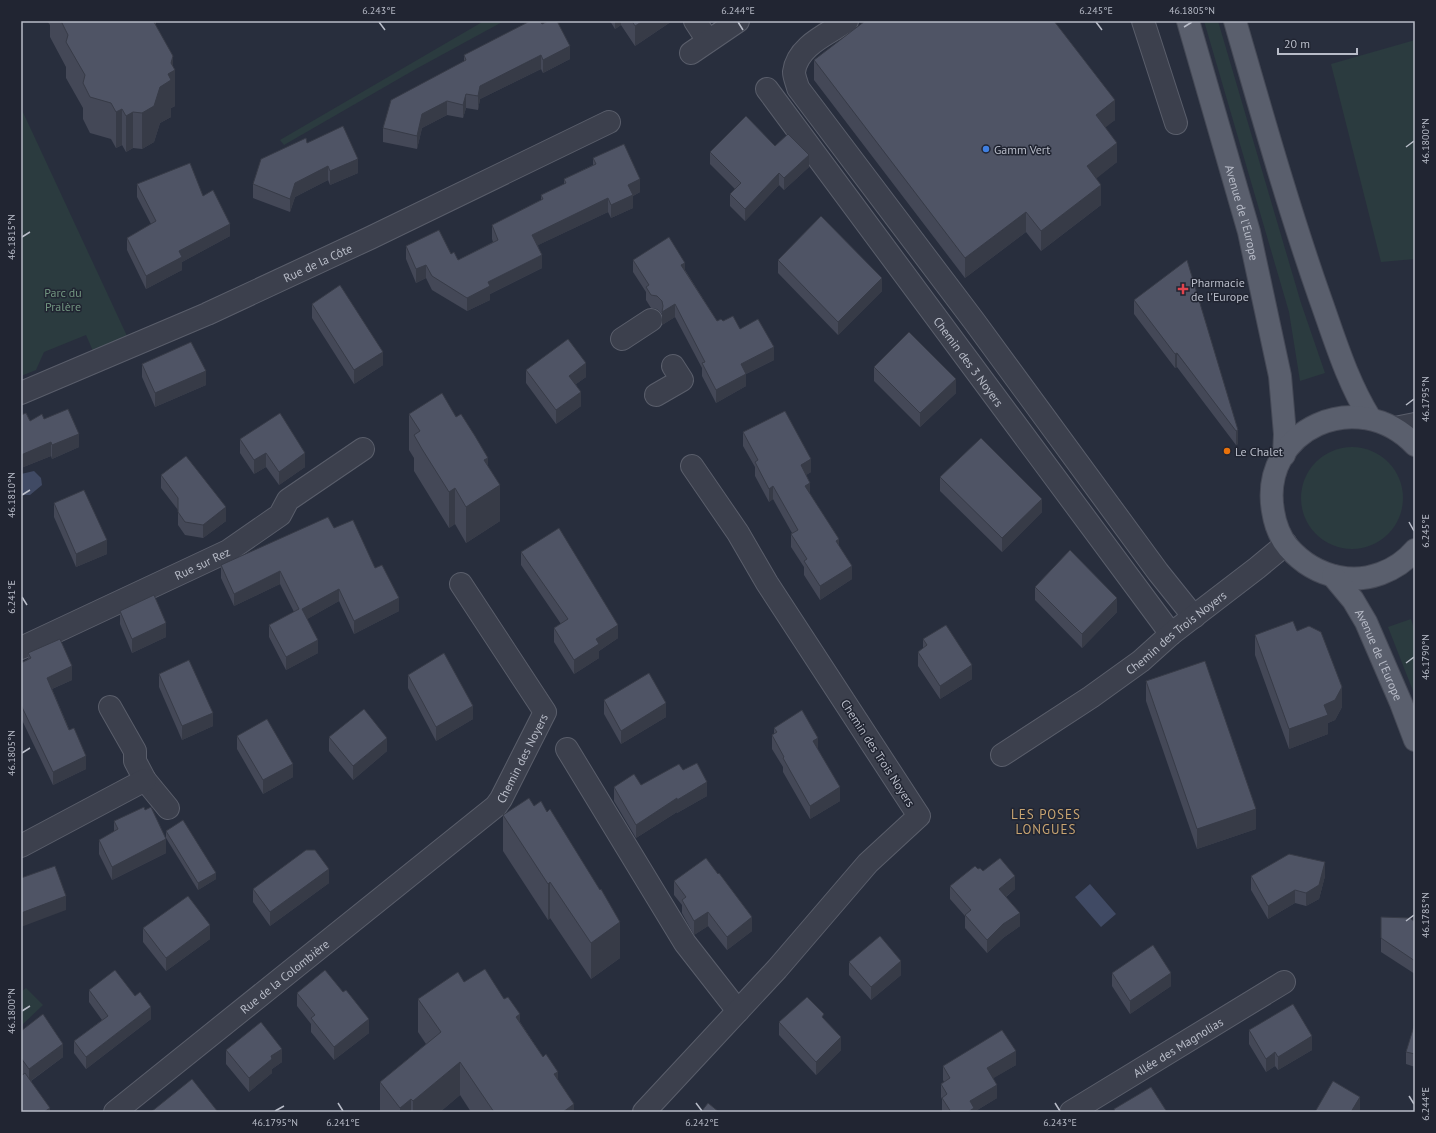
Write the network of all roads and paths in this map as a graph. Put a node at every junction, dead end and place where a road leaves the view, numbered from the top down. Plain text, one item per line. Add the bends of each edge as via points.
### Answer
1 (694, 21) edge
2 (738, 21) edge
3 (847, 21) edge
4 (1143, 21) edge
5 (1188, 21) edge
6 (1235, 21) edge
7 (767, 89) dead end
8 (609, 122) dead end
9 (1176, 123) dead end
10 (652, 320) dead end
11 (622, 339) dead end
12 (673, 366) dead end
13 (21, 393) edge
14 (656, 395) dead end
15 (1370, 418) junction
16 (1405, 426) edge
17 (1415, 445) edge
18 (363, 449) dead end
19 (1284, 455) junction
20 (692, 466) dead end
21 (1286, 544) junction
22 (1415, 550) edge
23 (1332, 576) junction
24 (461, 584) dead end
25 (1194, 617) junction
26 (1171, 634) junction
27 (21, 648) edge
28 (110, 707) dead end
29 (1415, 740) edge
30 (567, 749) dead end
31 (1002, 755) dead end
32 (145, 780) junction
33 (168, 808) dead end
34 (453, 841) joint
35 (21, 846) edge
36 (1284, 982) dead end
37 (738, 1011) junction
38 (115, 1112) edge
39 (644, 1112) edge
40 (1071, 1112) edge

1 - 2 street via 700,47
3 - 25 street via 804,50 797,60 794,74 798,88
4 - 9 street
5 - 19 main road, Avenue de l'Europe via 1249,232 1280,376 1285,434
6 - 15 main road via 1300,242 1352,387
7 - 26 street, Chemin des 3 Noyers
8 - 13 street, Rue de la Côte via 207,314
10 - 11 street
12 - 14 street via 682,380
15 - 16 main road
15 - 19 main road via 1345,416 1321,423 1300,436
16 - 17 main road
18 - 27 street, Rue sur Rez via 288,500 280,515 228,551
19 - 21 main road via 1275,474 1272,494 1276,525
20 - 37 street, Chemin des Trois Noyers via 738,533 767,583 919,816 868,863
21 - 23 main road via 1301,561
21 - 25 street, Chemin des Trois Noyers
22 - 23 main road via 1394,568 1374,576 1354,579
23 - 29 main road, Avenue de l'Europe via 1353,600 1362,616
24 - 34 street, Chemin des Noyers via 545,712 496,806
25 - 26 street, Chemin des Trois Noyers
26 - 31 street, Chemin des Trois Noyers via 1141,661 1091,697
28 - 32 street via 135,751 135,762
30 - 37 street via 685,943
32 - 33 street
32 - 35 street
34 - 38 street, Rue de la Colombière
36 - 40 street, Allée des Magnolias
37 - 39 street, Chemin des Trois Noyers

